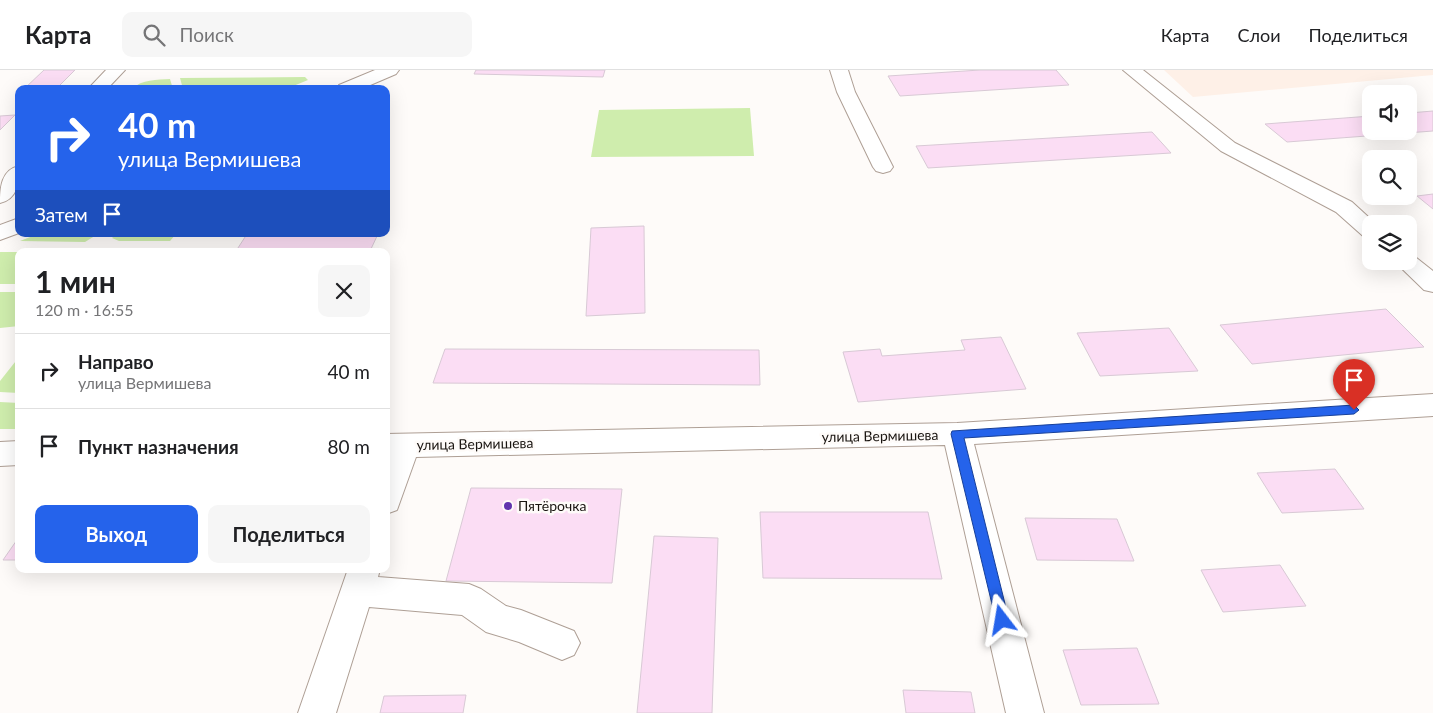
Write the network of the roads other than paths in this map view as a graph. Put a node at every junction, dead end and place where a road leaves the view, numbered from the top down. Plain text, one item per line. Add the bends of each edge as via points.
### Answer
1 (116, 70) edge
2 (390, 70) edge
3 (839, 70) edge
4 (1132, 70) edge
5 (101, 85) edge
6 (354, 85) edge
7 (882, 167) dead end
8 (15, 177) edge
9 (0, 196) edge
10 (1362, 223) edge
11 (15, 226) edge
12 (0, 232) edge
13 (1417, 270) edge
14 (1433, 284) edge
15 (1433, 405) edge
16 (957, 434) junction
17 (395, 446) edge
18 (15, 453) edge
19 (0, 454) edge
20 (390, 477) edge
21 (360, 580) edge
22 (562, 643) dead end
23 (317, 713) edge
24 (1025, 713) edge

1 - 5 street
2 - 6 street
3 - 7 street via 846,92
4 - 10 street via 1228,147 1344,207
8 - 9 street
11 - 12 street
13 - 14 street
15 - 16 street, улица Вермишева
16 - 17 street, улица Вермишева
16 - 24 street
17 - 20 street
18 - 19 street
21 - 22 street via 469,600 498,621 521,626
21 - 23 street

